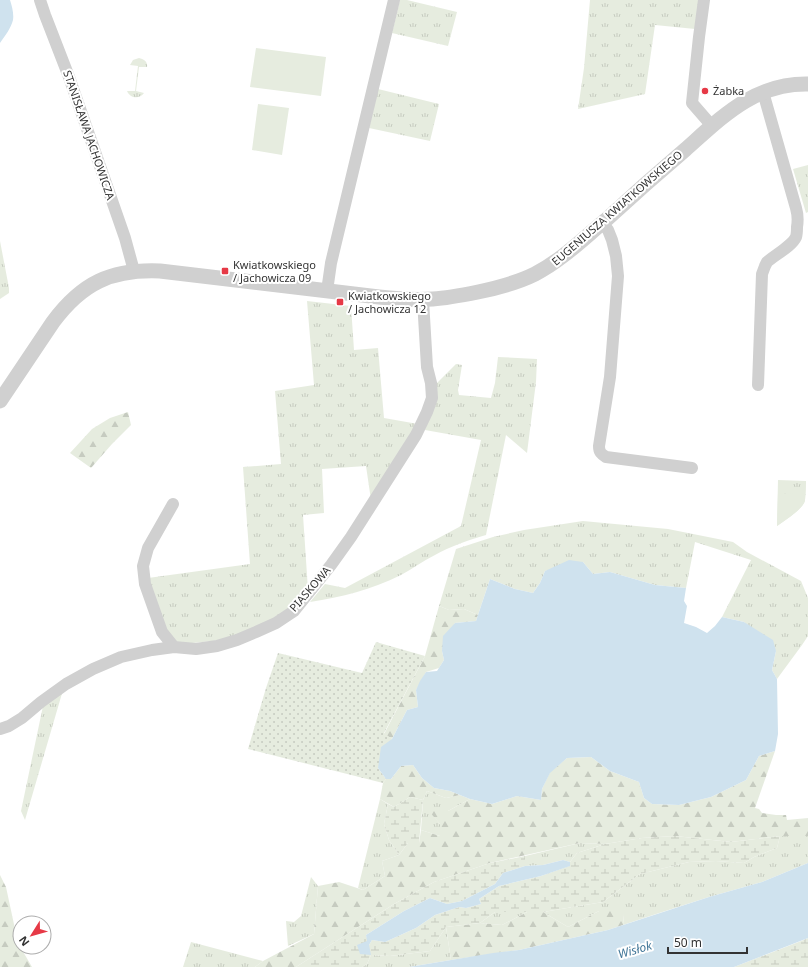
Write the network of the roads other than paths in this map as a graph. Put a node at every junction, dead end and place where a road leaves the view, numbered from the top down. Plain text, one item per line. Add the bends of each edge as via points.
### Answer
1 (40, 0) edge
2 (394, 0) edge
3 (704, 0) edge
4 (808, 84) edge
5 (763, 92) junction
6 (712, 126) junction
7 (602, 223) junction
8 (134, 271) junction
9 (327, 292) junction
10 (423, 300) junction
11 (758, 385) dead end
12 (0, 401) edge
13 (692, 468) dead end
14 (173, 504) dead end
15 (174, 647) junction
16 (0, 729) edge

1 - 8 street, STANISŁAWA JACHOWICZA via 72,84
2 - 9 street via 331,263
3 - 6 street via 692,103
4 - 5 street, EUGENIUSZA KWIATKOWSKIEGO via 790,85
5 - 6 street, EUGENIUSZA KWIATKOWSKIEGO via 739,104
5 - 11 street via 798,221 796,238 767,262 762,274
6 - 7 street, EUGENIUSZA KWIATKOWSKIEGO
7 - 10 street, EUGENIUSZA KWIATKOWSKIEGO via 559,259 518,282 489,290
7 - 13 street via 612,240 618,276 610,377 599,451 606,457
8 - 9 street, EUGENIUSZA KWIATKOWSKIEGO
8 - 12 street, EUGENIUSZA KWIATKOWSKIEGO via 108,277 72,299 61,310
9 - 10 street, EUGENIUSZA KWIATKOWSKIEGO
10 - 15 street, PIASKOWA via 427,367 432,398 428,412 416,435 331,565 294,610 276,623 238,640 217,646 196,649
14 - 15 street via 148,548 143,566 146,584 162,632
15 - 16 street, PIASKOWA via 121,657 93,669 66,684 22,718

